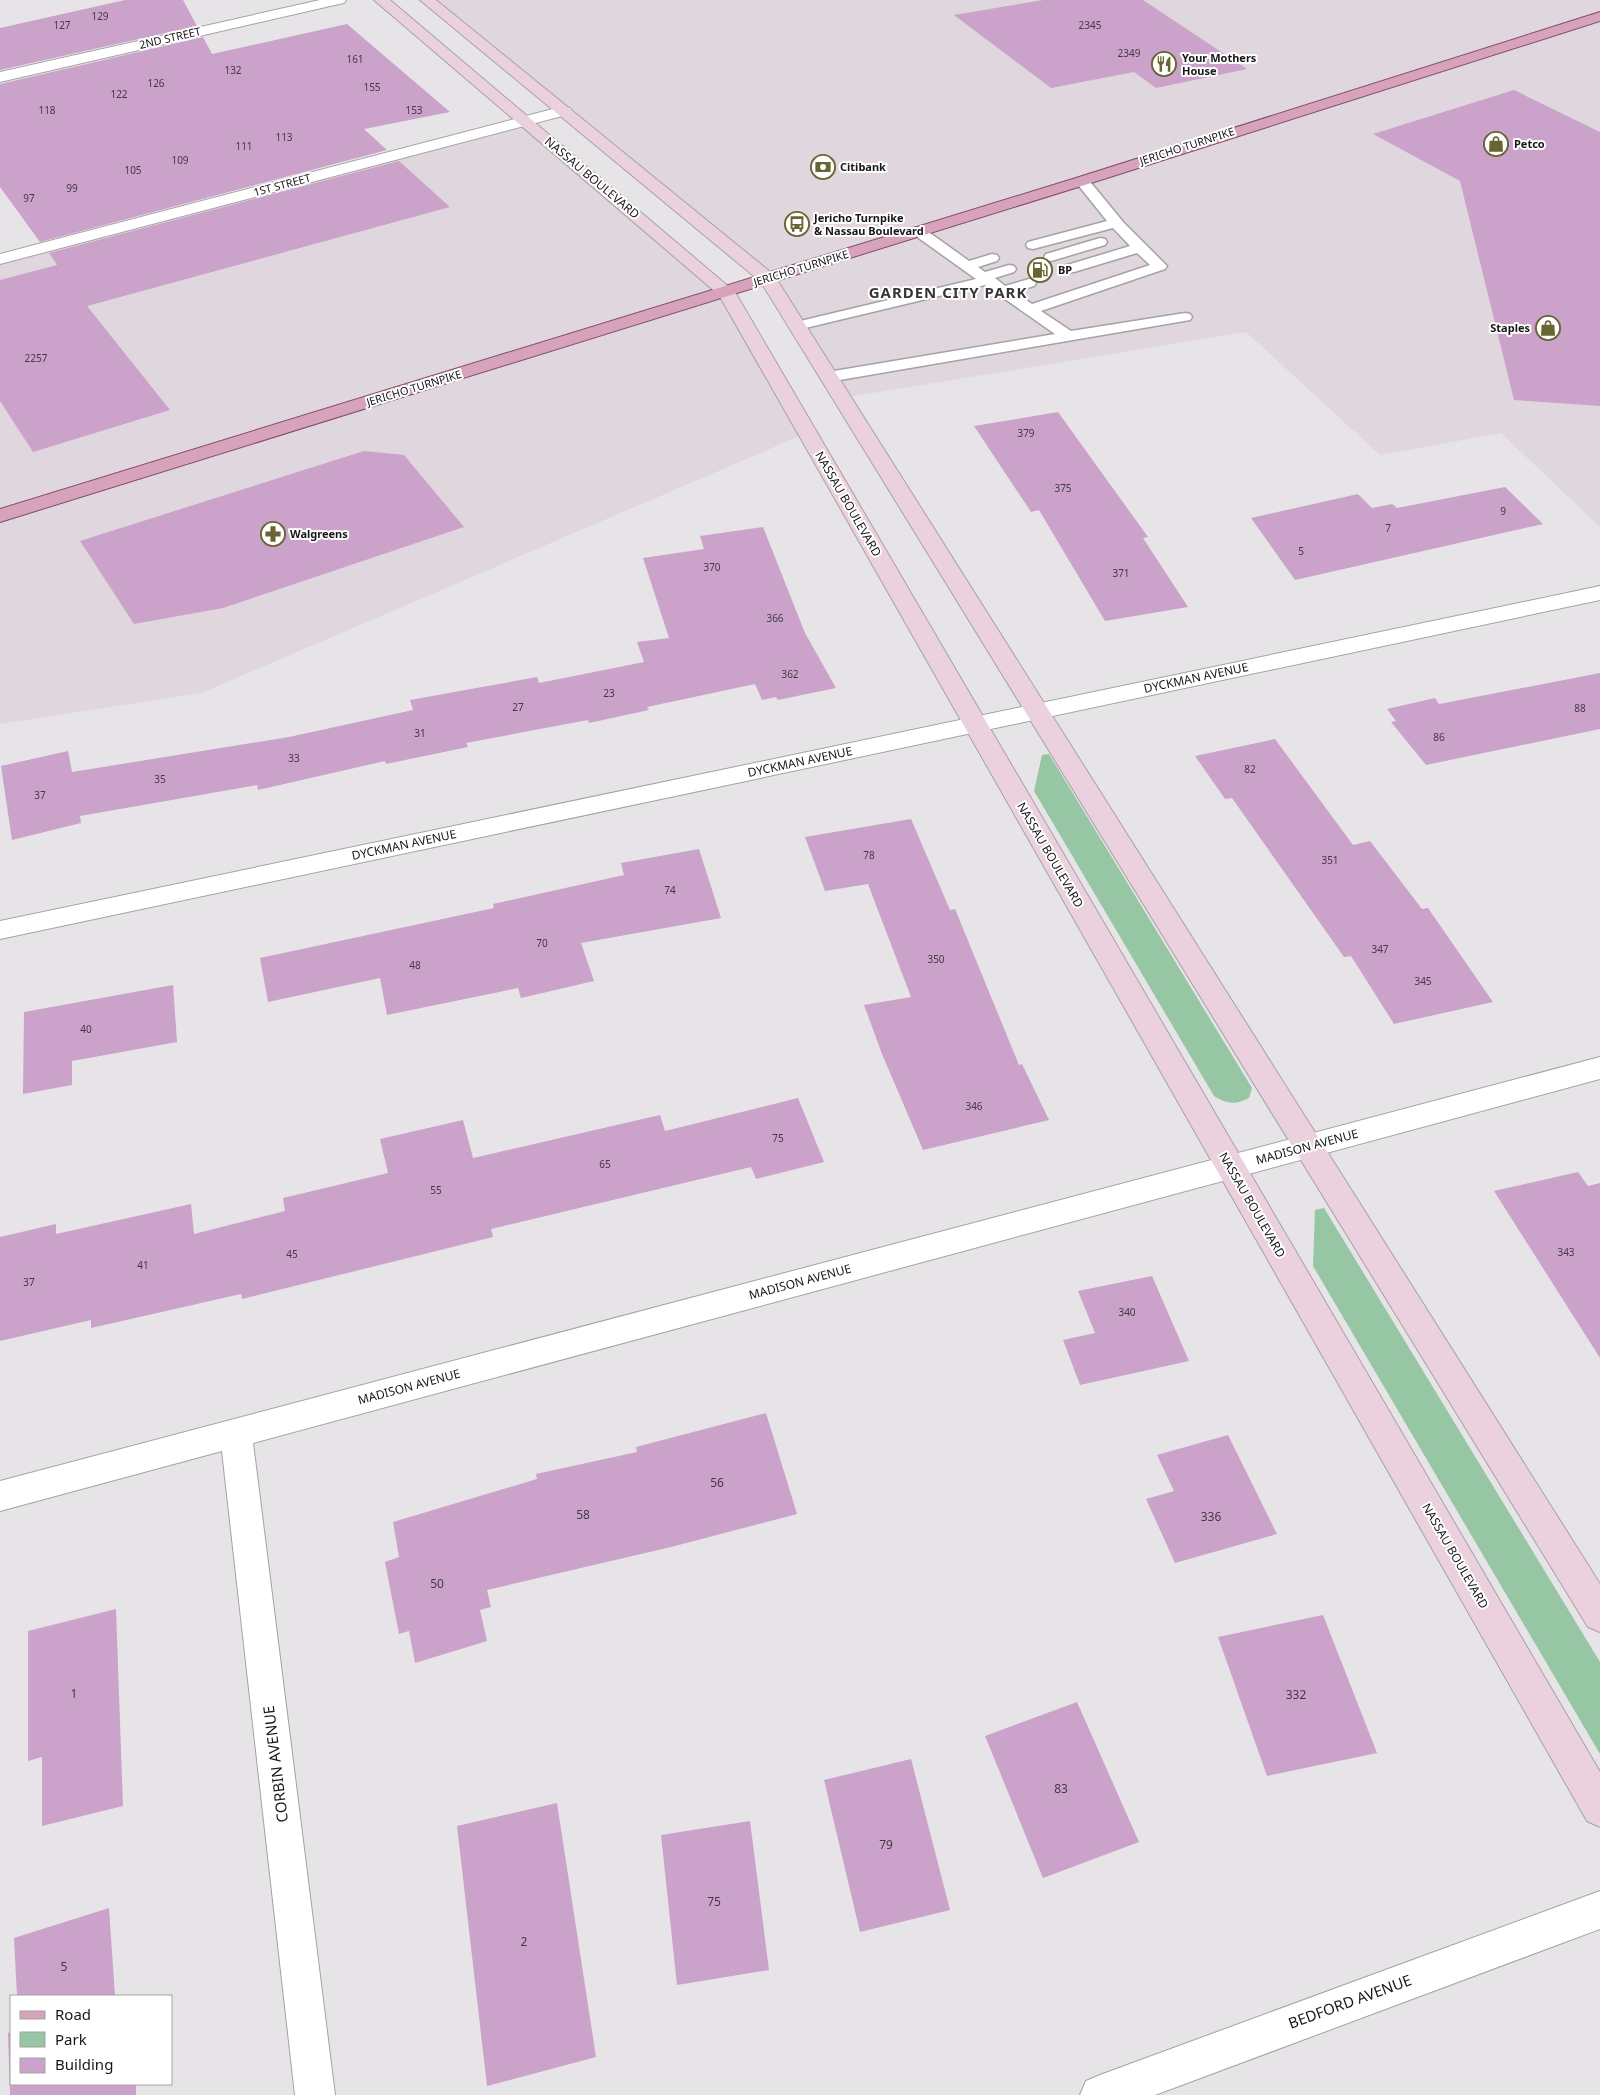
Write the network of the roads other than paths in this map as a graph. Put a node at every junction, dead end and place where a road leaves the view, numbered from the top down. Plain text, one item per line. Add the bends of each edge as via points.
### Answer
1 (339, 0) edge
2 (381, 0) edge
3 (427, 0) edge
4 (1600, 16) edge
5 (0, 77) edge
6 (564, 111) junction
7 (525, 122) junction
8 (1082, 181) junction
9 (1115, 223) junction
10 (918, 231) junction
11 (1126, 235) junction
12 (1033, 245) dead end
13 (1139, 248) junction
14 (1051, 257) dead end
15 (992, 258) dead end
16 (0, 259) edge
17 (967, 266) junction
18 (1009, 269) dead end
19 (1069, 269) dead end
20 (768, 279) junction
21 (986, 279) junction
22 (1029, 283) dead end
23 (726, 292) junction
24 (1004, 292) junction
25 (1030, 310) junction
26 (1185, 317) dead end
27 (797, 326) junction
28 (1068, 336) junction
29 (828, 376) junction
30 (0, 516) edge
31 (1600, 594) edge
32 (1037, 712) junction
33 (975, 725) junction
34 (0, 930) edge
35 (1600, 1068) edge
36 (1308, 1146) junction
37 (1230, 1168) junction
38 (236, 1433) junction
39 (0, 1496) edge
40 (1600, 1615) edge
41 (1600, 1808) edge
42 (1600, 1910) edge
43 (315, 2095) edge
44 (1100, 2095) edge

1 - 5 street, 2ND STREET
2 - 7 main road, NASSAU BOULEVARD
3 - 6 main road
4 - 8 main road, JERICHO TURNPIKE
6 - 7 street, 1ST STREET
6 - 20 main road
7 - 16 street, 1ST STREET
7 - 23 main road, NASSAU BOULEVARD
8 - 9 lane
8 - 10 main road, JERICHO TURNPIKE
9 - 11 lane
9 - 12 lane
10 - 17 lane
10 - 20 main road, JERICHO TURNPIKE
11 - 13 lane
11 - 14 lane
13 - 19 lane
13 - 25 lane via 1160,266
15 - 17 lane
17 - 21 lane
18 - 21 lane
20 - 23 main road, JERICHO TURNPIKE
20 - 27 main road
21 - 24 lane
21 - 27 lane
22 - 24 lane
23 - 30 main road, JERICHO TURNPIKE
23 - 33 main road, NASSAU BOULEVARD
24 - 25 lane
25 - 28 lane
26 - 28 lane
27 - 29 main road
28 - 29 lane
29 - 32 main road
31 - 32 street, DYCKMAN AVENUE
32 - 33 street, DYCKMAN AVENUE
32 - 36 main road
33 - 34 street, DYCKMAN AVENUE
33 - 37 main road, NASSAU BOULEVARD
35 - 36 street, MADISON AVENUE
36 - 37 street, MADISON AVENUE
36 - 40 main road
37 - 38 street, MADISON AVENUE
37 - 41 main road, NASSAU BOULEVARD
38 - 39 street, MADISON AVENUE
38 - 43 street, CORBIN AVENUE
42 - 44 street, BEDFORD AVENUE

